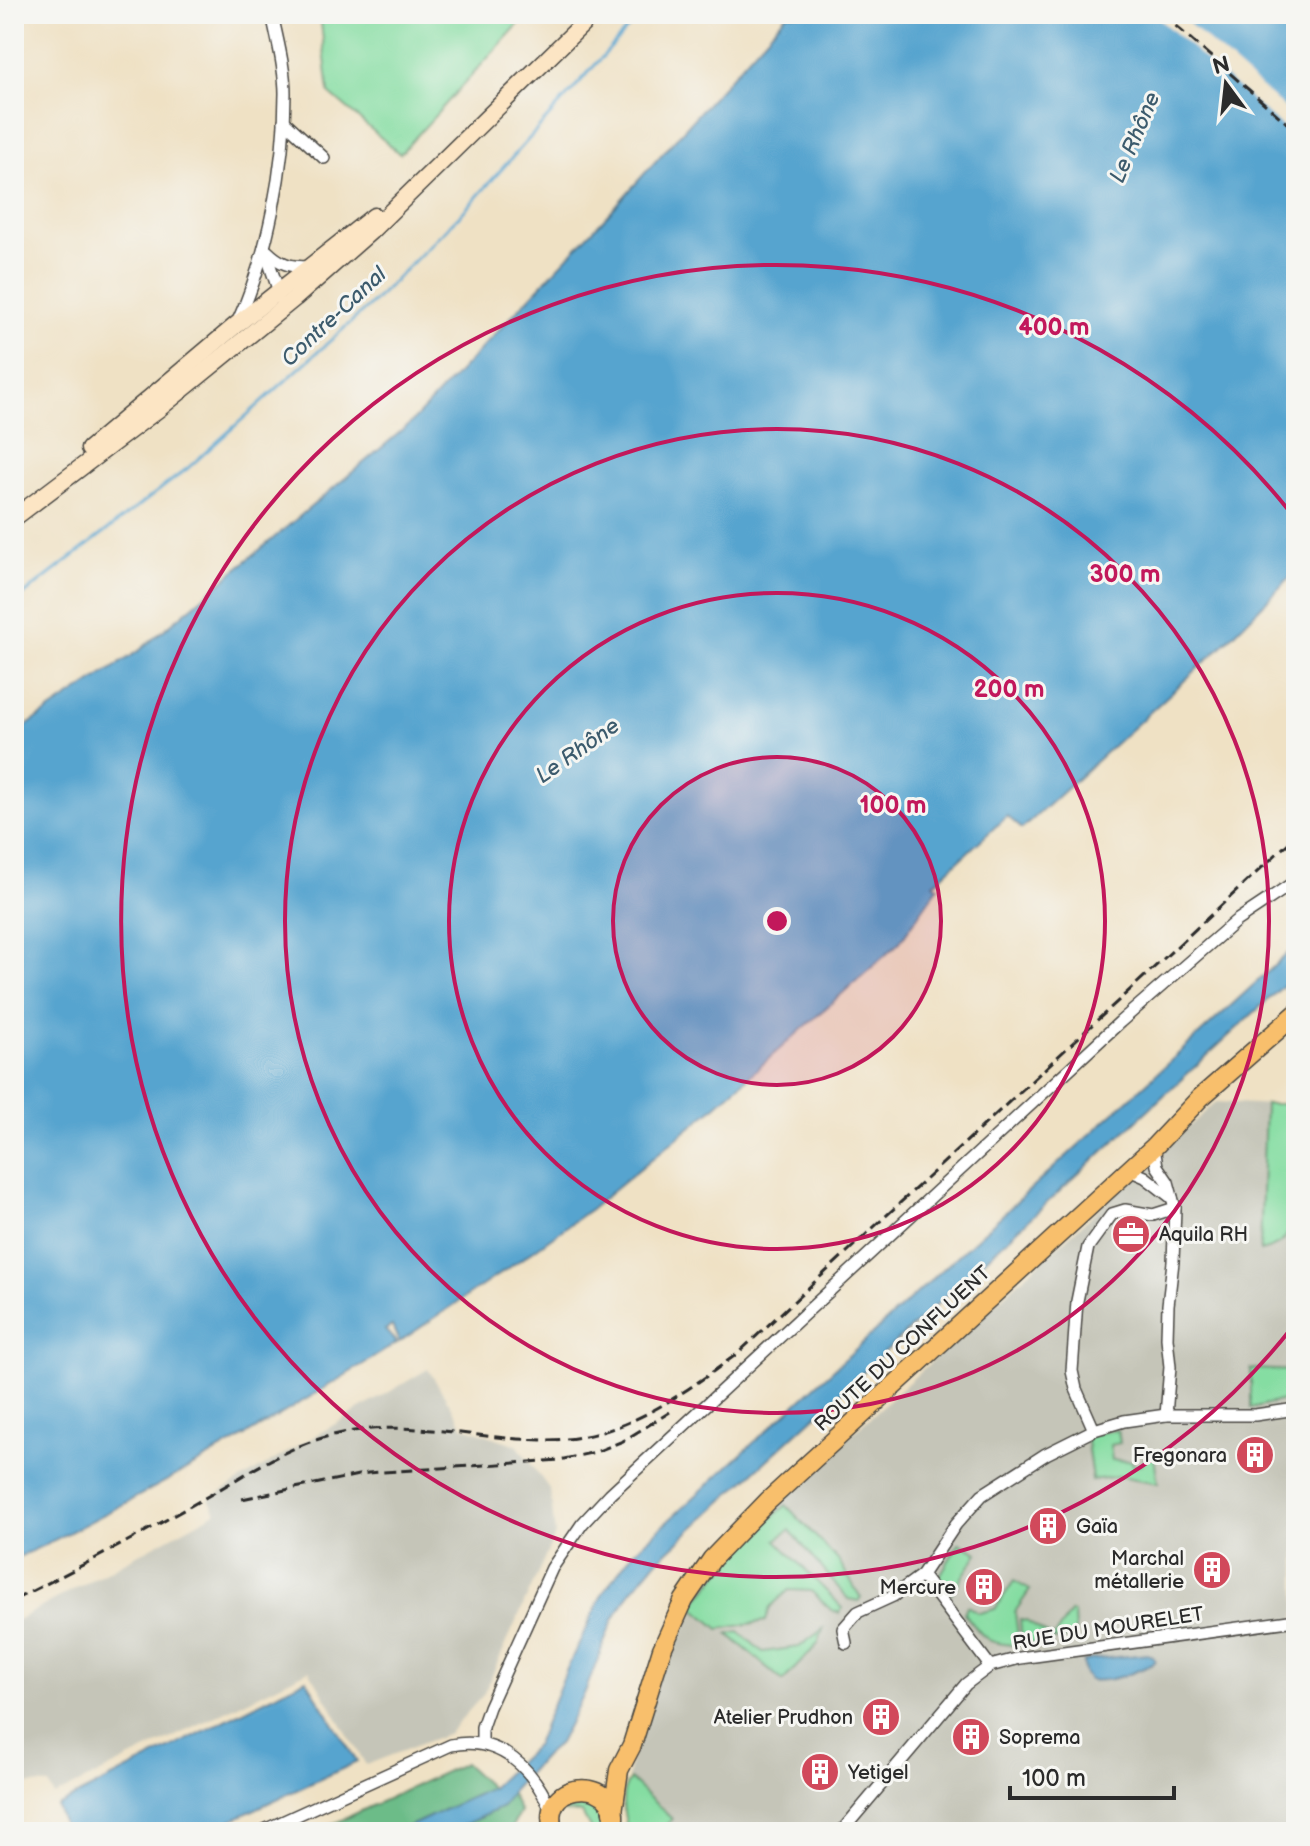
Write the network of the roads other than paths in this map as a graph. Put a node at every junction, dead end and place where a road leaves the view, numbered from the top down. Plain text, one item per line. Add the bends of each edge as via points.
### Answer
1 (272, 14) edge
2 (593, 14) edge
3 (284, 121) junction
4 (324, 158) dead end
5 (426, 175) junction
6 (264, 248) junction
7 (309, 267) junction
8 (252, 282) junction
9 (275, 297) junction
10 (295, 298) junction
11 (236, 325) junction
12 (204, 372) junction
13 (14, 516) edge
14 (1296, 881) edge
15 (1296, 1014) edge
16 (1154, 1147) junction
17 (1129, 1170) junction
18 (1174, 1203) junction
19 (1296, 1409) edge
20 (1166, 1415) junction
21 (1094, 1430) junction
22 (922, 1575) junction
23 (1296, 1620) edge
24 (846, 1643) dead end
25 (990, 1666) junction
26 (482, 1742) junction
27 (619, 1770) junction
28 (534, 1779) junction
29 (579, 1789) junction
30 (549, 1824) edge
31 (613, 1826) edge
32 (260, 1832) edge
33 (841, 1832) edge

1 - 3 street via 285,90
2 - 5 main road
3 - 4 street
3 - 6 street
5 - 7 main road
5 - 10 main road
6 - 7 street via 278,262
6 - 8 street
6 - 9 street
7 - 9 main road
8 - 9 street
8 - 11 street
9 - 10 street
9 - 11 main road
9 - 12 street
10 - 12 main road
11 - 13 main road
12 - 13 main road
14 - 26 street via 1236,921 1120,1022 610,1494 552,1568 489,1707
15 - 16 main road, ROUTE DU CONFLUENT via 1200,1098
16 - 17 main road, ROUTE DU CONFLUENT
16 - 18 street
17 - 18 street
17 - 27 main road, ROUTE DU CONFLUENT via 728,1540 684,1600
18 - 20 street
18 - 21 street via 1153,1215 1125,1210 1112,1214 1088,1247 1072,1371
19 - 20 street via 1255,1415
20 - 21 street
21 - 22 street via 982,1495
22 - 24 street via 858,1612 843,1629
22 - 25 street, RUE DU MOURELET
23 - 25 street, RUE DU MOURELET
25 - 33 street via 966,1684
26 - 28 street via 500,1749
26 - 32 street via 451,1745
27 - 29 main road
27 - 31 main road, ROUTE DU CONFLUENT
28 - 29 street
28 - 30 street
29 - 30 main road via 562,1795
29 - 31 main road via 604,1796

